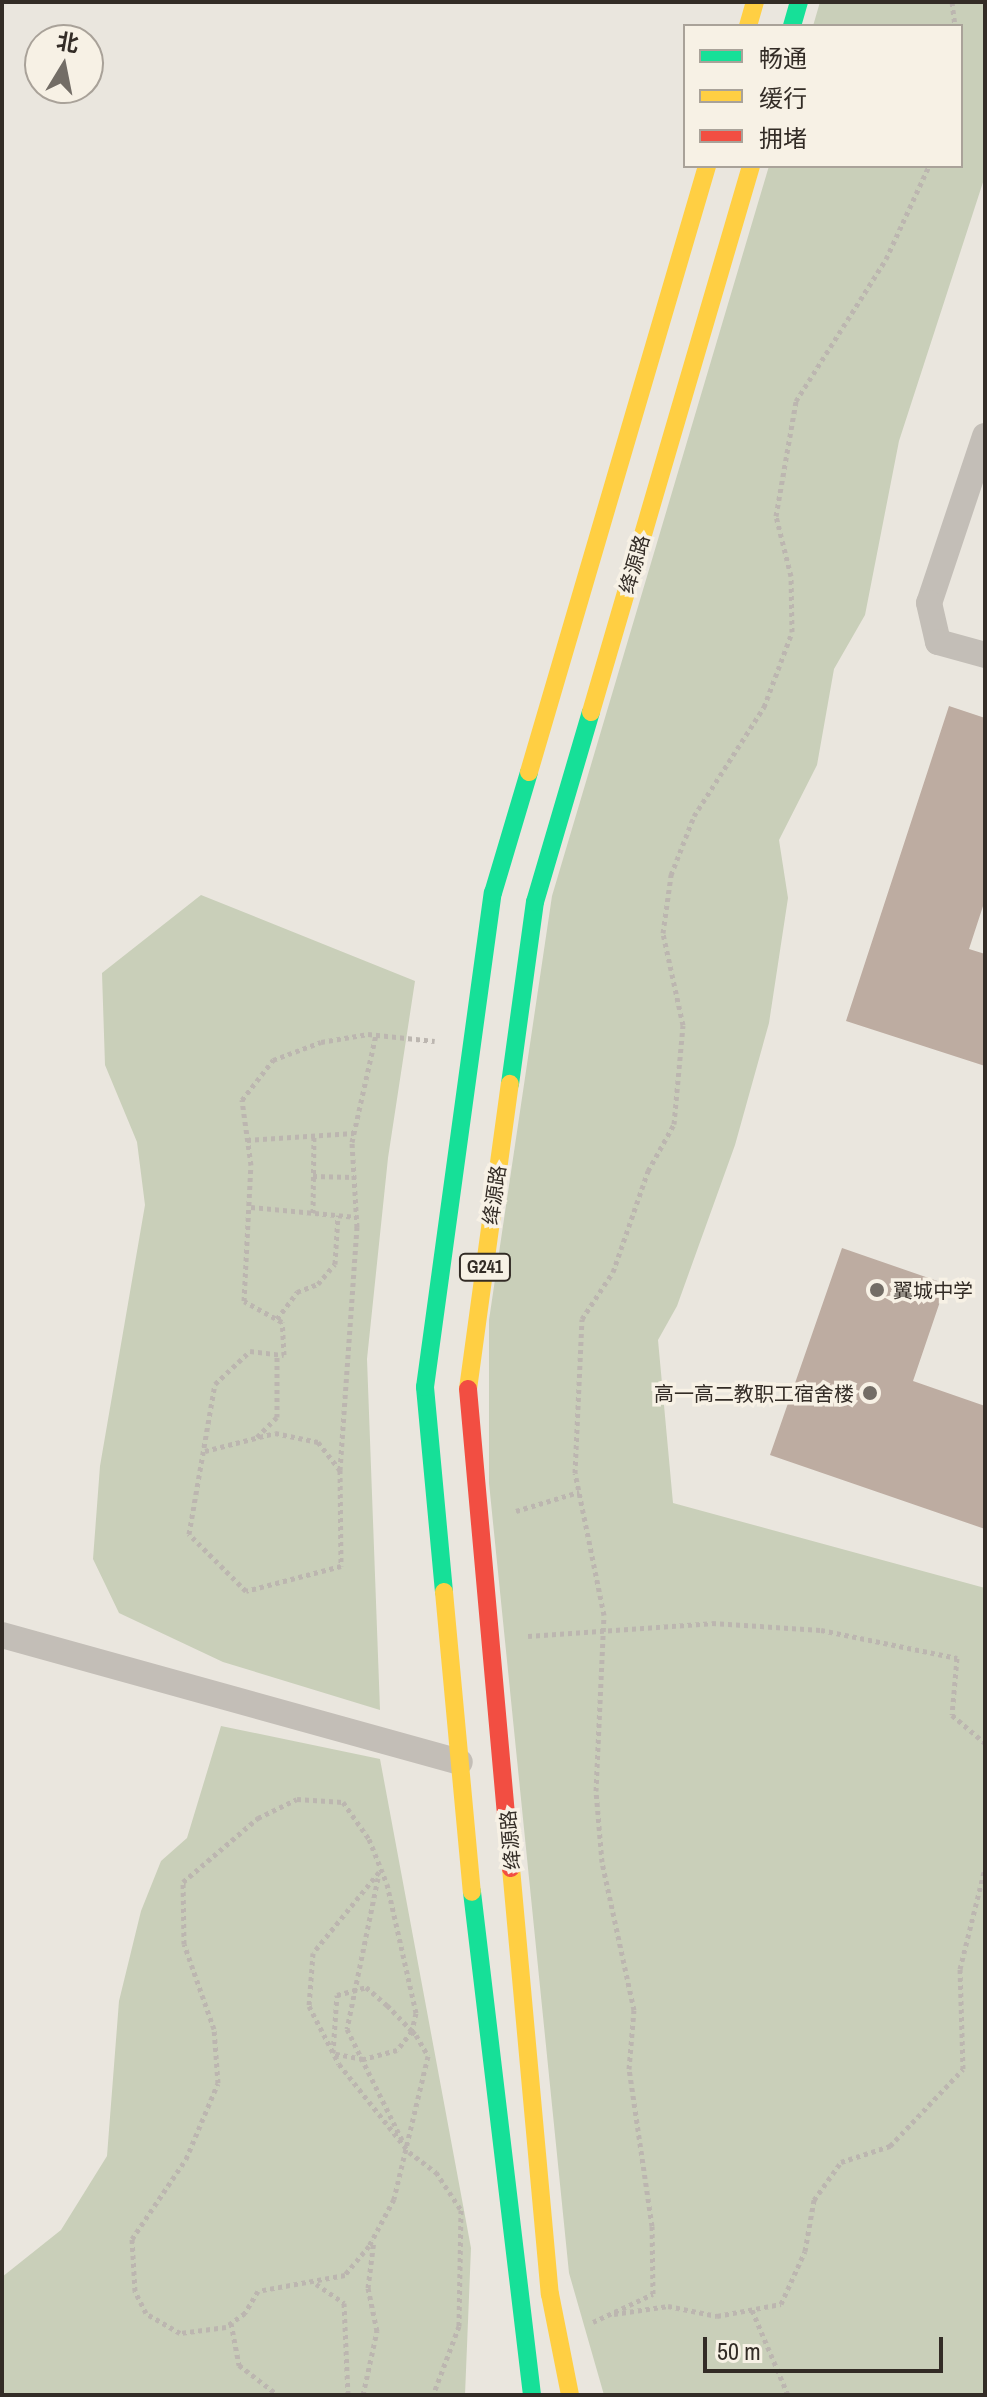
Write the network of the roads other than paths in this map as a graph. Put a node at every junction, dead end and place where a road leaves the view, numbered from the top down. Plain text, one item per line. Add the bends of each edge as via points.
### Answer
1 (755, 2) edge
2 (799, 2) edge
3 (749, 24) edge
4 (793, 24) edge
5 (706, 168) edge
6 (750, 168) edge
7 (985, 436) edge
8 (985, 655) edge
9 (2, 1635) edge
10 (460, 1762) junction
11 (532, 2395) edge
12 (570, 2395) edge

1 - 3 highway
2 - 4 highway
5 - 10 highway, G241 via 493,893 425,1387
6 - 12 highway, 绛源路 / G241 via 535,902 468,1388 550,2294
7 - 8 street via 929,603 938,642
9 - 10 street
10 - 11 highway, G241

